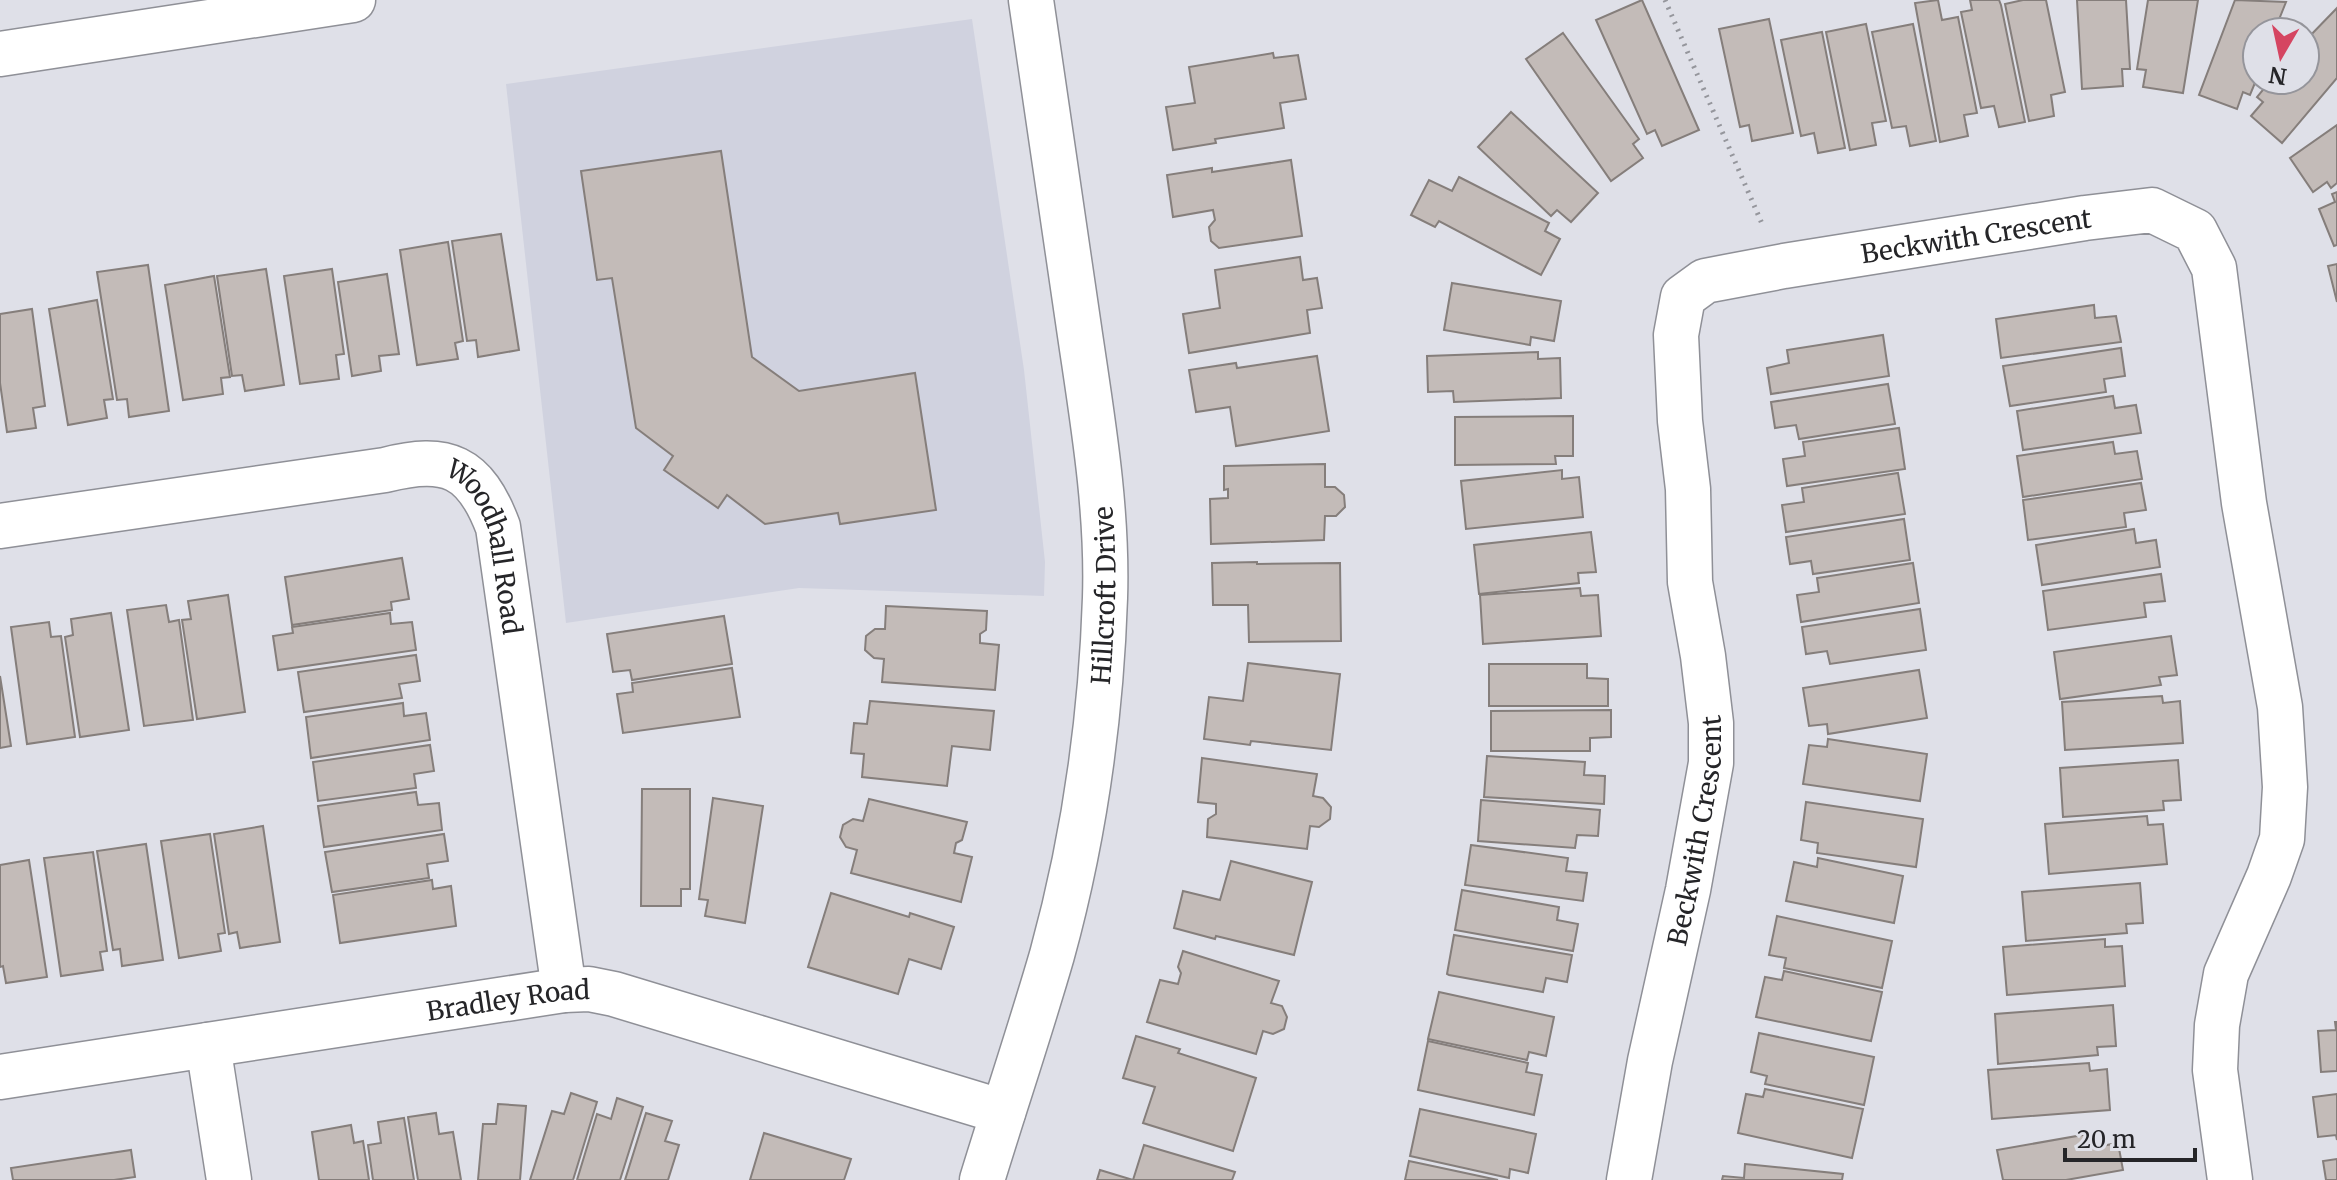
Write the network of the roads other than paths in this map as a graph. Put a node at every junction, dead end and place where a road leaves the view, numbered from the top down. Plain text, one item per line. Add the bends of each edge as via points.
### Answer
1 (353, 0) edge
2 (1031, 0) edge
3 (0, 54) edge
4 (0, 526) edge
5 (564, 990) junction
6 (208, 1045) junction
7 (0, 1077) edge
8 (1003, 1112) junction
9 (229, 1180) edge
10 (982, 1180) edge
11 (1629, 1180) edge
12 (2230, 1180) edge

1 - 3 street
2 - 8 street, Hillcroft Drive via 1096,439 1105,595 1100,690 1076,851 1052,954
4 - 5 street, Woodhall Road via 413,462 445,465 469,477 487,498 498,527
5 - 6 street, Bradley Road
5 - 8 street, Bradley Road via 614,994
6 - 7 street, Bradley Road
6 - 9 street
8 - 10 street, Hillcroft Drive
11 - 12 street, Beckwith Crescent via 1711,763 1708,696 1690,582 1680,421 1676,335 1683,297 1705,281 1784,266 2152,210 2195,231 2214,268 2244,503 2280,707 2282,839 2226,974 2217,1025 2215,1070

